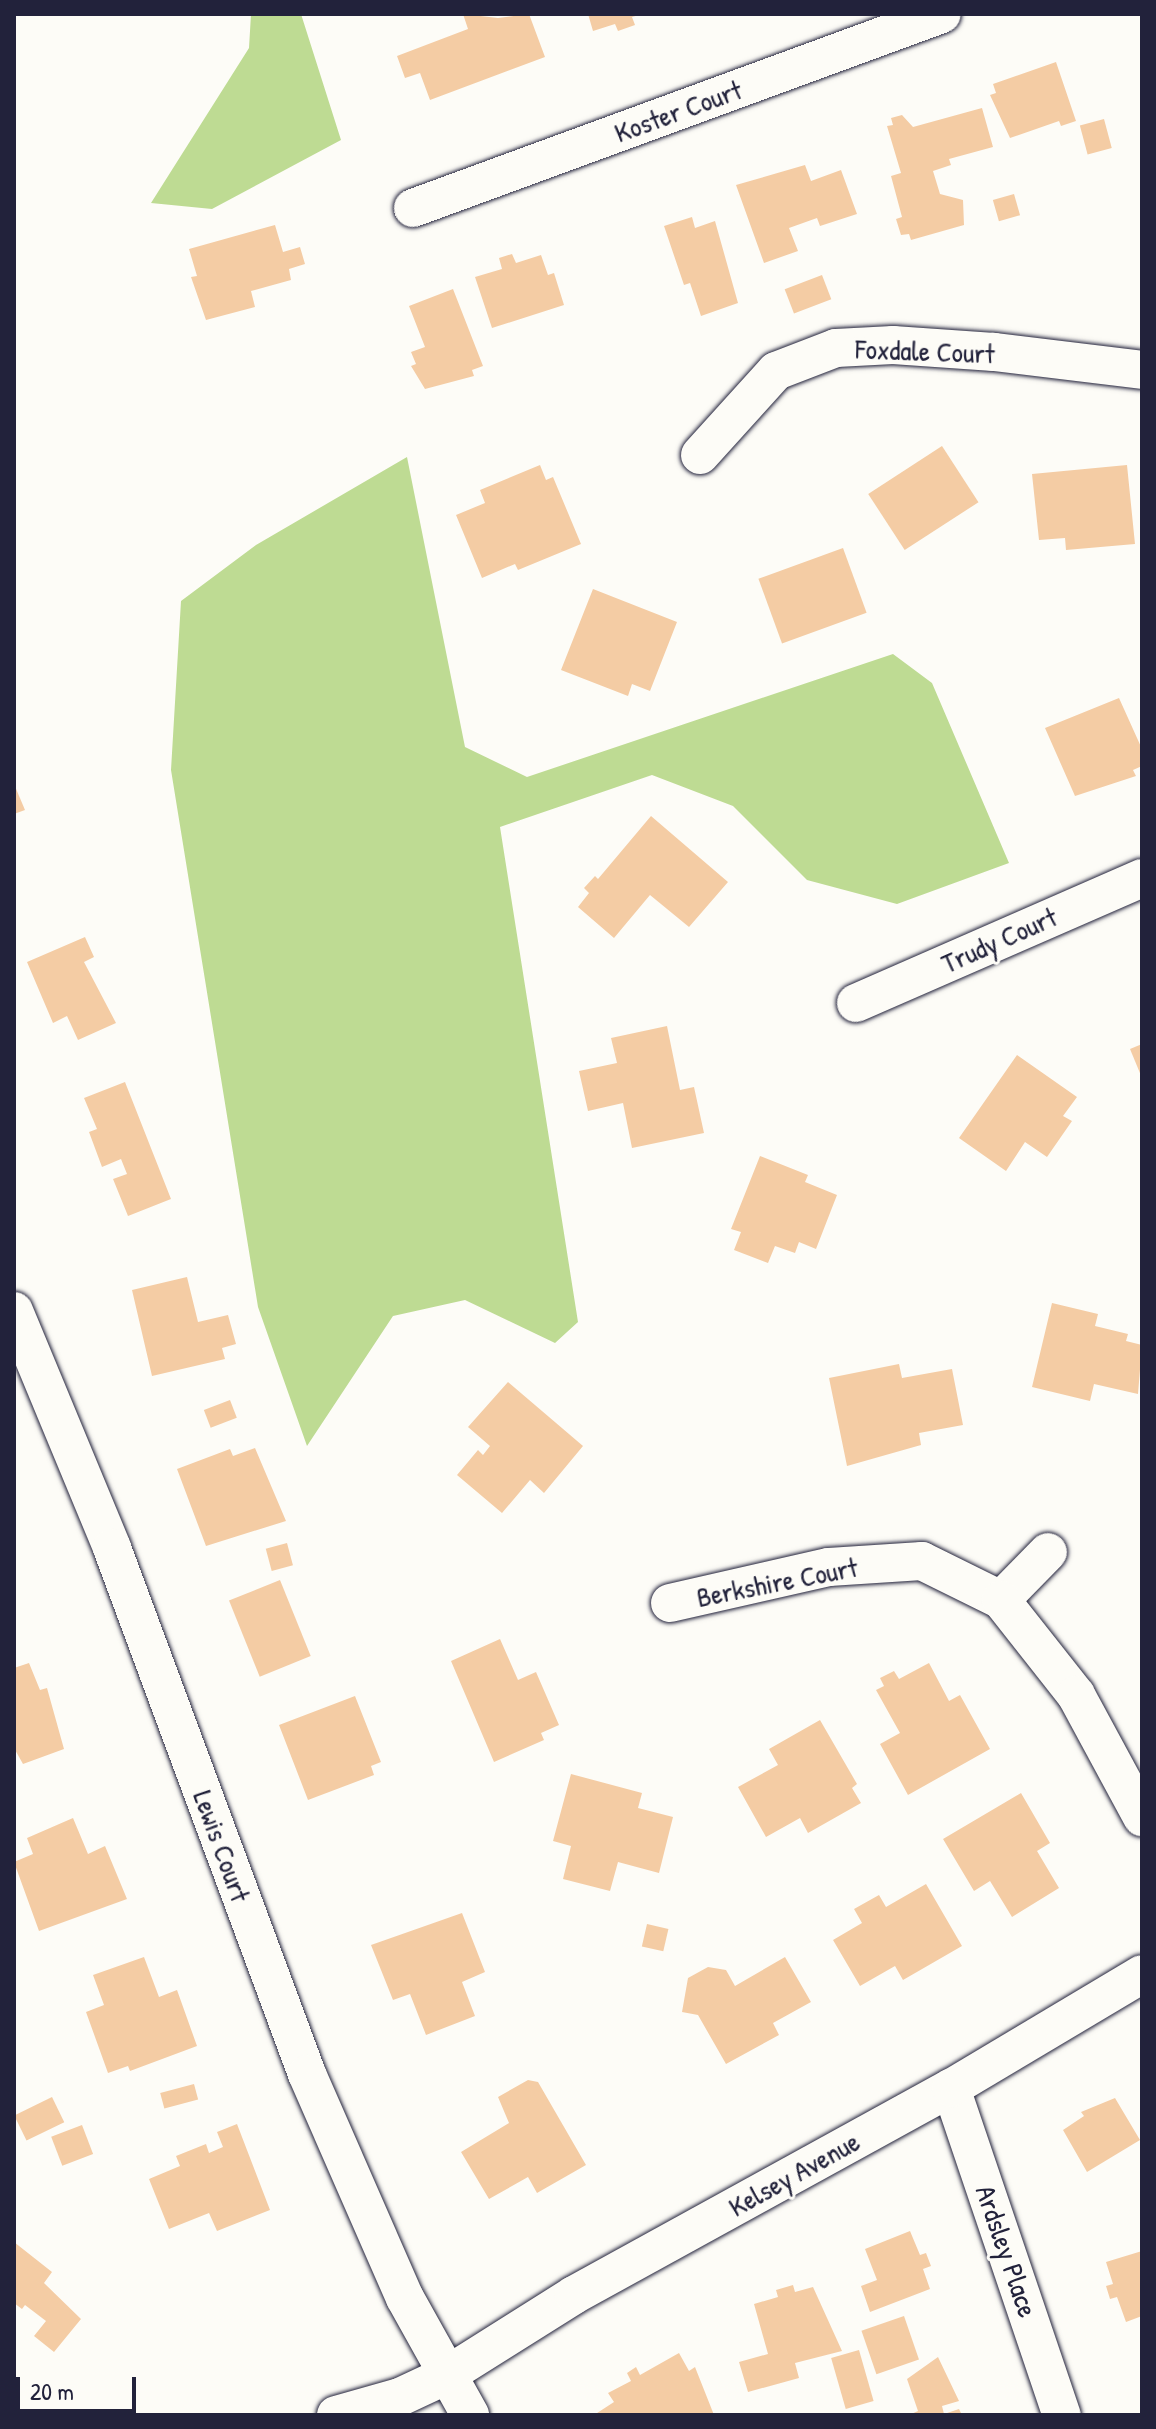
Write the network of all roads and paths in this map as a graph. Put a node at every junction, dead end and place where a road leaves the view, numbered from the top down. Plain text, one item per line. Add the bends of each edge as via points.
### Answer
1 (942, 14) edge
2 (413, 208) dead end
3 (1142, 370) edge
4 (700, 455) dead end
5 (1142, 878) edge
6 (856, 1003) dead end
7 (14, 1311) edge
8 (1048, 1552) dead end
9 (1001, 1600) junction
10 (670, 1603) dead end
11 (1142, 1817) edge
12 (1142, 1974) edge
13 (951, 2088) junction
14 (447, 2375) junction
15 (336, 2415) edge
16 (470, 2415) edge
17 (1062, 2415) edge

1 - 2 street, Koster Court
3 - 4 street, Foxdale Court via 994,352 893,345 836,348 776,371
5 - 6 street, Trudy Court
7 - 14 street, Lewis Court via 112,1548 307,2074 405,2298
8 - 9 street
9 - 10 street, Berkshire Court via 922,1561 829,1567
9 - 11 street, Berkshire Court via 1076,1695
12 - 13 street, Kelsey Avenue
13 - 14 street, Kelsey Avenue via 574,2295
13 - 17 street, Ardsley Place
14 - 15 street, Kelsey Avenue via 400,2397
14 - 16 street, Lewis Court

